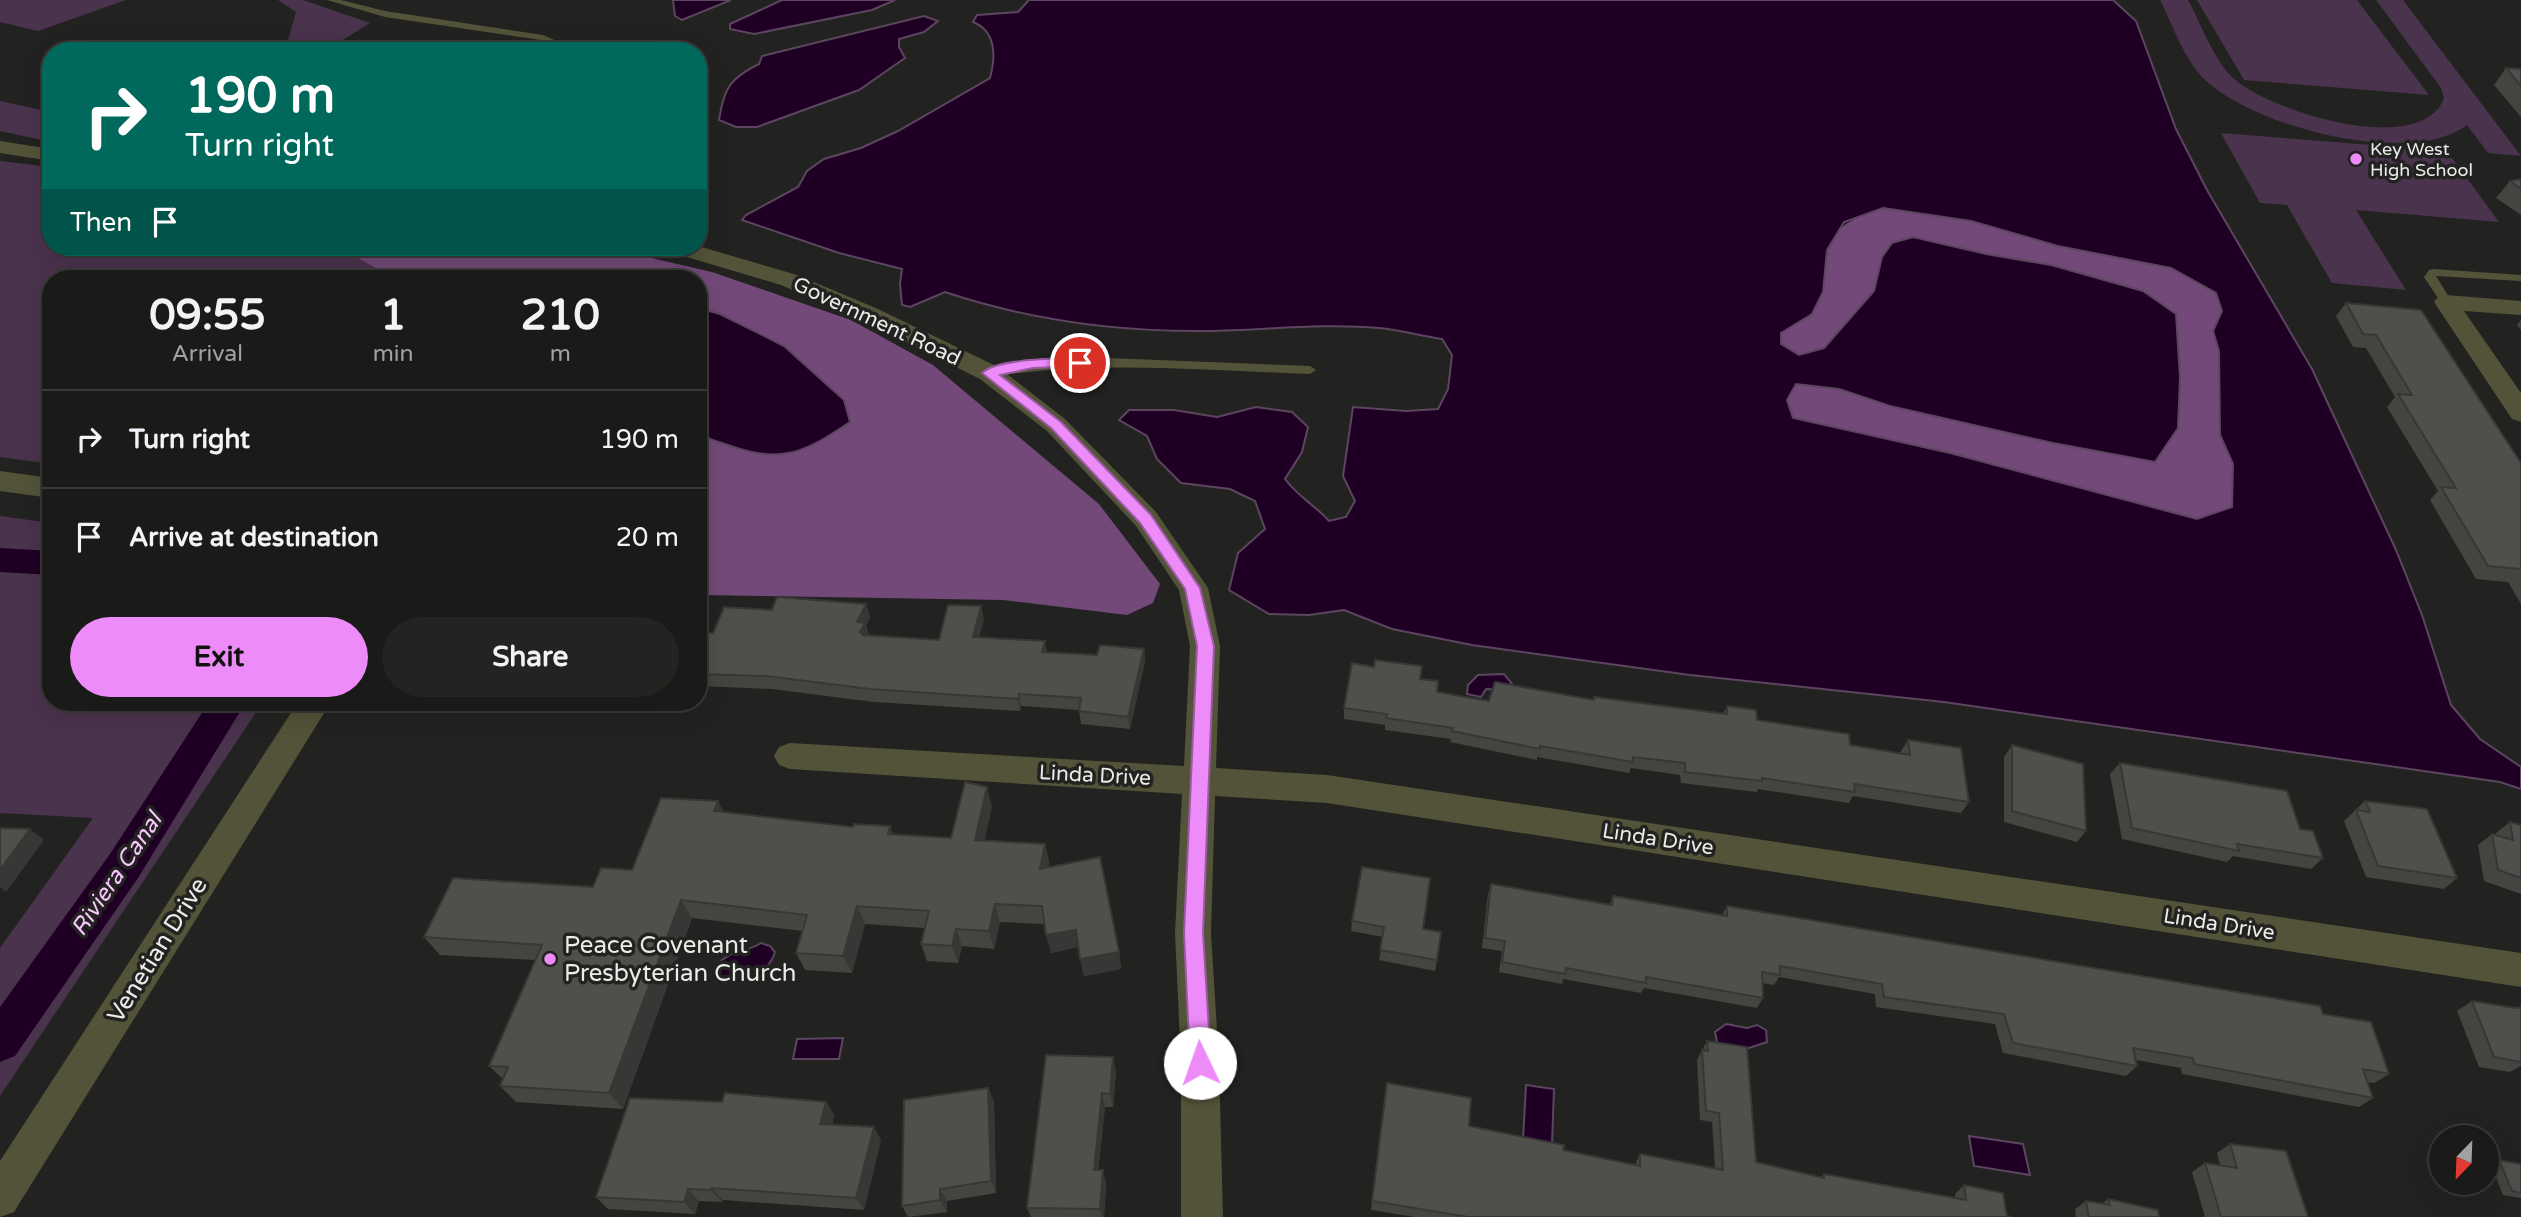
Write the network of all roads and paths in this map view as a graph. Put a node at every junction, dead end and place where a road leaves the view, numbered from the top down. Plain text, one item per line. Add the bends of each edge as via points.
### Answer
1 (331, 0) edge
2 (553, 42) edge
3 (0, 146) edge
4 (42, 153) edge
5 (707, 256) edge
6 (2521, 278) edge
7 (2446, 302) junction
8 (2521, 308) edge
9 (1310, 370) dead end
10 (989, 373) junction
11 (2521, 413) edge
12 (0, 481) edge
13 (42, 487) edge
14 (308, 711) edge
15 (790, 756) dead end
16 (1200, 781) junction
17 (2521, 970) edge
18 (0, 1198) edge
19 (1202, 1217) edge

1 - 2 lane via 385,14
3 - 4 street
5 - 10 street, Government Road via 789,280
6 - 7 lane via 2432,272 2430,277
7 - 8 street
7 - 11 street
9 - 10 lane via 1080,363 1033,364
10 - 16 street, Government Road via 1056,425 1137,510 1192,588 1205,646
12 - 13 street
14 - 18 street, Venetian Drive
15 - 16 street, Linda Drive
16 - 17 street, Linda Drive via 1327,789
16 - 19 street, Government Road via 1193,933

